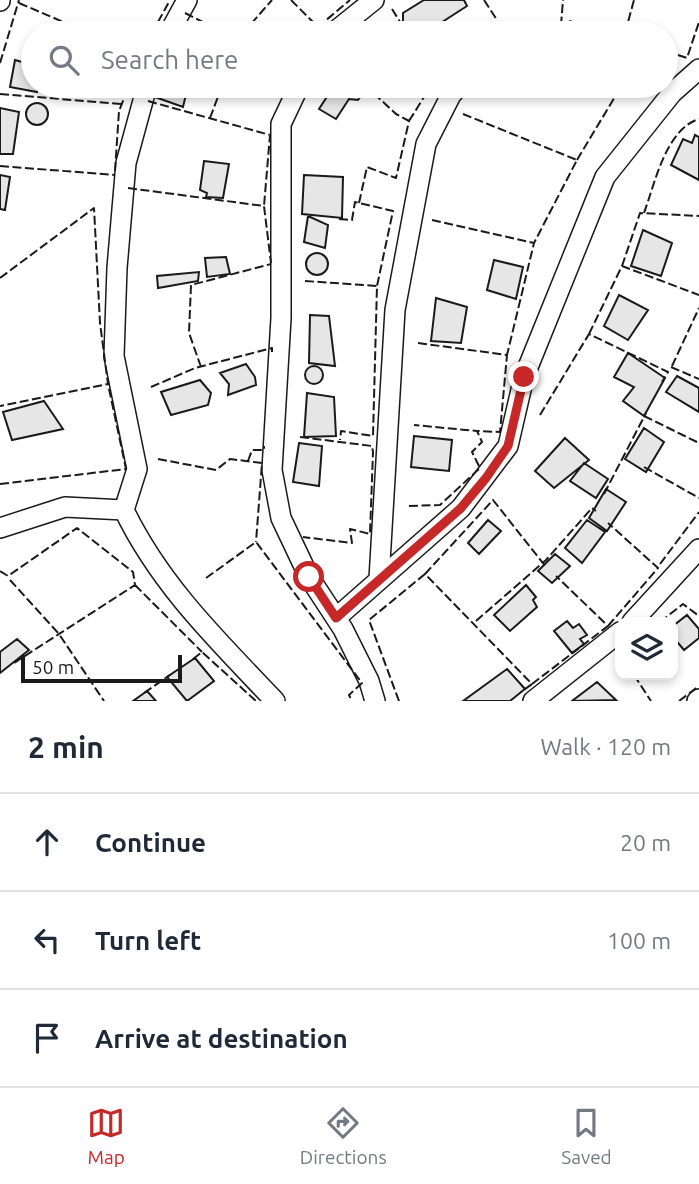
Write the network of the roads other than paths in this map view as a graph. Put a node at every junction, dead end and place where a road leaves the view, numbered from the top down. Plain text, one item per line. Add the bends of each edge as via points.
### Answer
1 (187, 0) edge
2 (374, 0) edge
3 (176, 21) edge
4 (348, 21) edge
5 (699, 69) edge
6 (678, 82) edge
7 (144, 98) edge
8 (293, 98) edge
9 (449, 98) edge
10 (661, 98) edge
11 (124, 510) junction
12 (0, 528) edge
13 (699, 549) edge
14 (379, 579) junction
15 (637, 617) edge
16 (336, 618) junction
17 (615, 636) edge
18 (275, 701) edge
19 (375, 701) edge
20 (533, 701) edge

1 - 3 street
2 - 4 street
5 - 6 street
7 - 11 street via 124,172 117,268 114,356 137,470
8 - 16 street via 281,124 281,318 272,470 281,518 309,577
9 - 14 street via 426,144 395,310
10 - 14 street via 605,177 524,377 508,446 461,508
11 - 12 street via 65,507
11 - 18 street via 140,543 183,604
13 - 15 street
14 - 16 street
16 - 19 street
17 - 20 street

